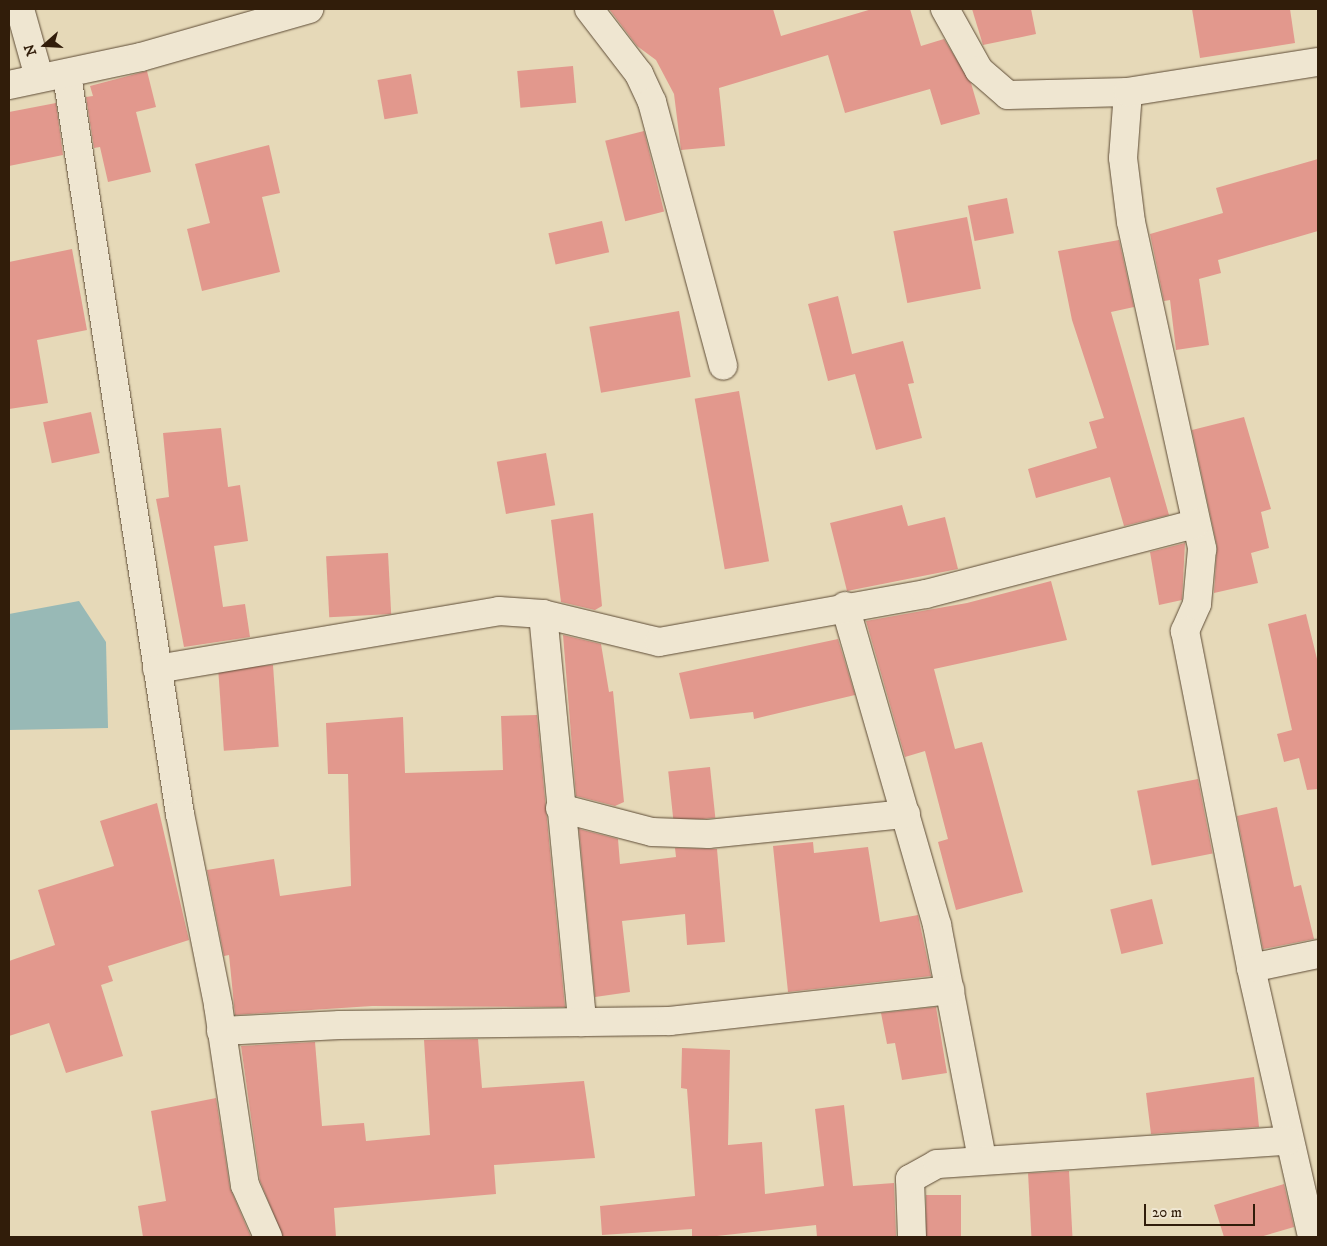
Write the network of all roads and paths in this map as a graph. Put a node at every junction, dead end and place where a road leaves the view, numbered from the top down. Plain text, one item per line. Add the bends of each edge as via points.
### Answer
1 (20, 9) edge
2 (310, 9) edge
3 (590, 9) edge
4 (945, 9) edge
5 (1318, 62) edge
6 (67, 75) junction
7 (39, 77) junction
8 (9, 85) edge
9 (1128, 92) junction
10 (723, 366) dead end
11 (1195, 524) junction
12 (845, 606) junction
13 (543, 614) junction
14 (157, 669) junction
15 (560, 808) junction
16 (906, 814) junction
17 (1318, 954) edge
18 (1251, 968) junction
19 (950, 990) junction
20 (582, 1022) junction
21 (222, 1031) junction
22 (1287, 1141) junction
23 (982, 1159) junction
24 (268, 1237) edge
25 (912, 1237) edge
26 (1312, 1237) edge

1 - 7 street
2 - 6 street
3 - 10 street via 638,74 652,102
4 - 9 street via 979,70 1008,95
5 - 9 street
6 - 7 street
6 - 14 street
7 - 8 street
9 - 11 street via 1123,158 1131,222
11 - 12 street via 926,594
11 - 18 street via 1202,549 1197,604 1185,631
12 - 13 street via 659,642 625,638
12 - 16 street
13 - 14 street via 499,611
13 - 15 street
14 - 21 street
15 - 16 street via 652,832 708,834
15 - 20 street
16 - 19 street
17 - 18 street
18 - 22 street
19 - 20 street via 670,1021
19 - 23 street
20 - 21 street via 340,1024
21 - 24 street via 245,1185
22 - 23 street
22 - 26 street
23 - 25 street via 937,1164 910,1179

